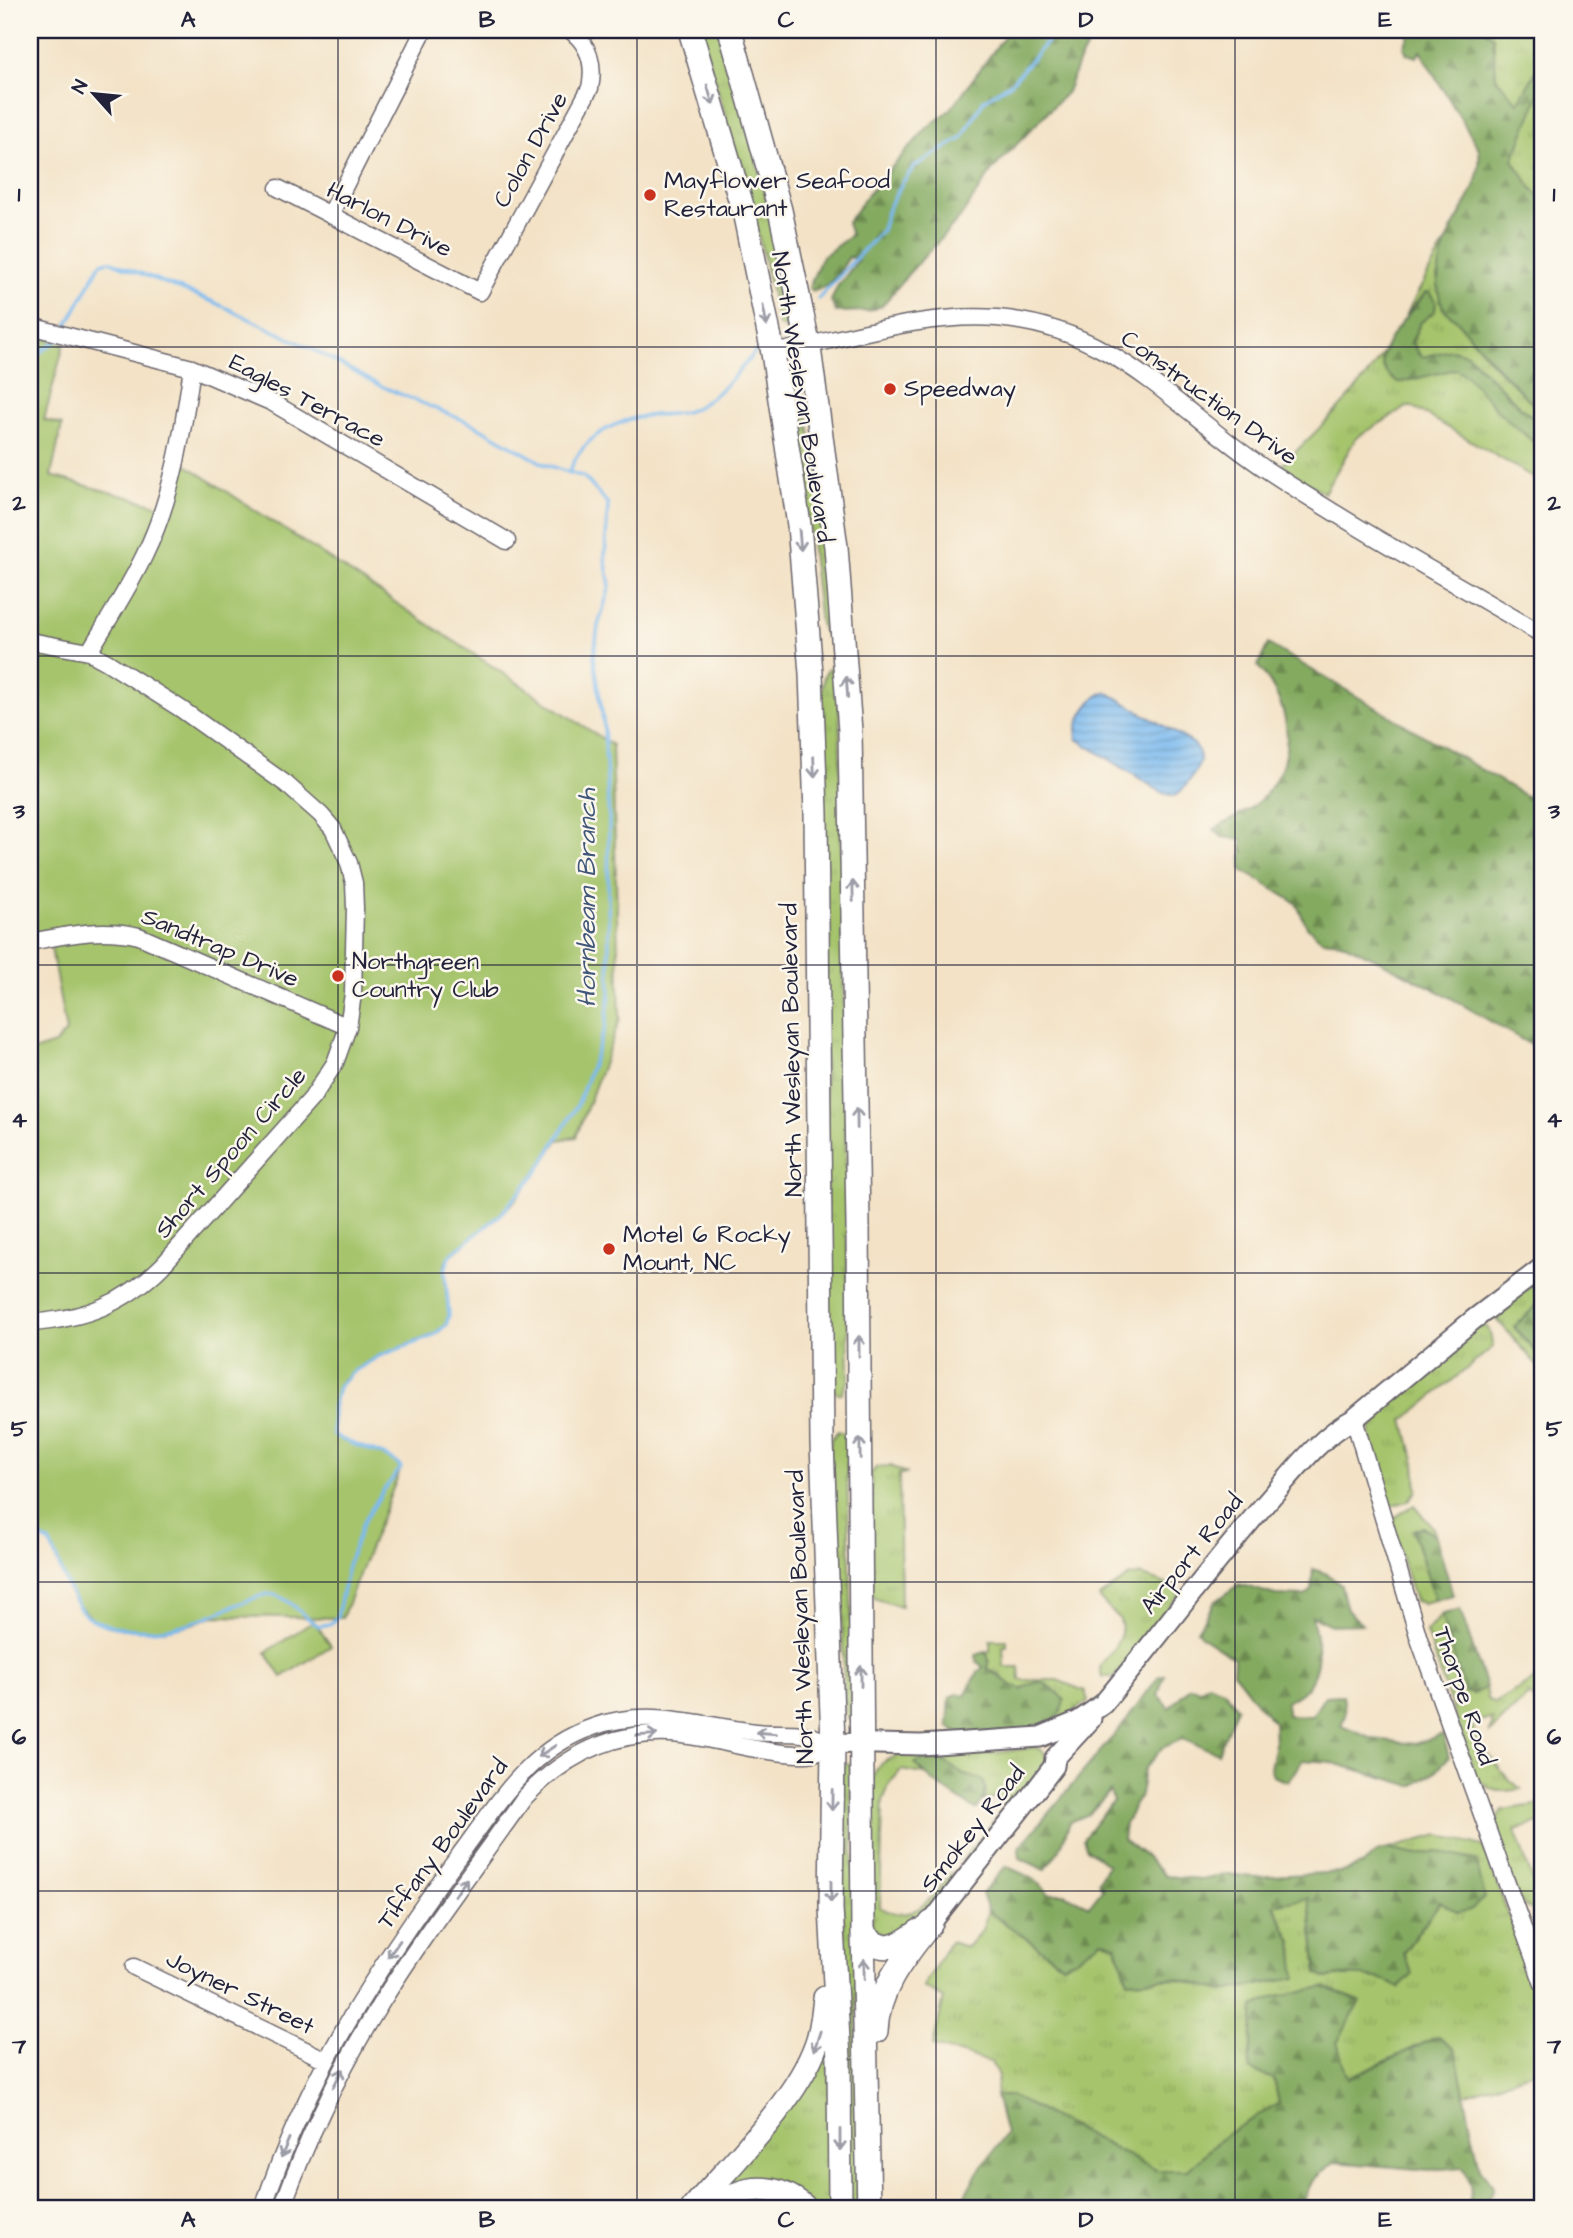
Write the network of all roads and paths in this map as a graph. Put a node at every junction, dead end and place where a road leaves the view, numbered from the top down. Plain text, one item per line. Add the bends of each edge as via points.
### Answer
1 (424, 30) edge
2 (570, 30) edge
3 (690, 30) edge
4 (730, 30) edge
5 (278, 188) dead end
6 (330, 215) junction
7 (480, 292) joint
8 (30, 326) edge
9 (808, 346) junction
10 (773, 353) junction
11 (192, 368) junction
12 (507, 541) dead end
13 (1543, 635) edge
14 (30, 641) edge
15 (845, 649) junction
16 (809, 651) junction
17 (89, 652) junction
18 (30, 942) edge
19 (348, 1027) junction
20 (1543, 1268) edge
21 (30, 1322) edge
22 (860, 1414) junction
23 (822, 1415) junction
24 (1354, 1419) junction
25 (1103, 1704) junction
26 (833, 1743) junction
27 (862, 1744) junction
28 (930, 1923) junction
29 (832, 1925) junction
30 (863, 1932) junction
31 (134, 1967) dead end
32 (1543, 1984) edge
33 (326, 2060) junction
34 (867, 2139) junction
35 (263, 2208) edge
36 (282, 2208) edge
37 (693, 2208) edge
38 (716, 2208) edge
39 (806, 2208) edge
40 (840, 2208) edge
41 (869, 2208) edge

1 - 6 street
2 - 7 street, Colon Drive via 589,54 590,88
3 -> 10 highway, North Wesleyan Boulevard via 745,216
4 - 9 highway, North Wesleyan Boulevard via 780,210
5 - 6 street, Harlon Drive
6 - 7 street, Harlon Drive
8 - 11 street, Eagles Terrace
9 - 10 street, Construction Drive
9 - 13 street, Construction Drive via 960,318 997,318 1063,332 1117,356 1268,471
9 - 15 highway, North Wesleyan Boulevard
10 -> 16 highway, North Wesleyan Boulevard via 799,525
11 - 12 street, Eagles Terrace via 272,402
11 - 17 street via 186,416 158,522 145,554
14 - 17 street, Short Spoon Circle
15 - 16 highway
22 -> 15 highway, North Wesleyan Boulevard
16 -> 23 highway, North Wesleyan Boulevard via 816,813
17 - 19 street, Short Spoon Circle via 267,769 333,829 354,883
18 - 19 street, Sandtrap Drive via 82,932 139,936
19 - 21 street, Short Spoon Circle via 335,1063 312,1098 149,1279 104,1308
20 - 24 main road, Airport Road
22 - 23 highway
27 -> 22 highway, North Wesleyan Boulevard
23 - 26 highway, North Wesleyan Boulevard
24 - 25 main road, Airport Road via 1341,1426 1276,1491
24 - 32 street, Thorpe Road via 1419,1639
25 - 27 main road, Airport Road via 1079,1721 1040,1737 964,1744
25 - 28 main road, Smokey Road via 1055,1758 1054,1766
26 - 27 main road, Airport Road
26 -> 29 highway, North Wesleyan Boulevard
26 -> 33 street, Tiffany Boulevard via 803,1734 753,1732 650,1717 593,1726 547,1750 508,1789 438,1885 362,1997
36 -> 26 street, Tiffany Boulevard via 341,2072 380,2004 524,1798 550,1772 596,1745 628,1736 682,1735 767,1751 814,1753
27 - 30 highway, North Wesleyan Boulevard
28 - 30 highway via 899,1945 887,1947 878,1946
28 - 34 highway via 895,1971 879,2004
29 -> 37 highway via 822,2023 804,2073
29 -> 40 highway, North Wesleyan Boulevard
34 -> 30 highway, North Wesleyan Boulevard
31 - 33 street, Joyner Street
33 -> 35 street, Tiffany Boulevard
34 - 41 highway, North Wesleyan Boulevard
38 - 39 highway via 738,2193 764,2189 779,2191

